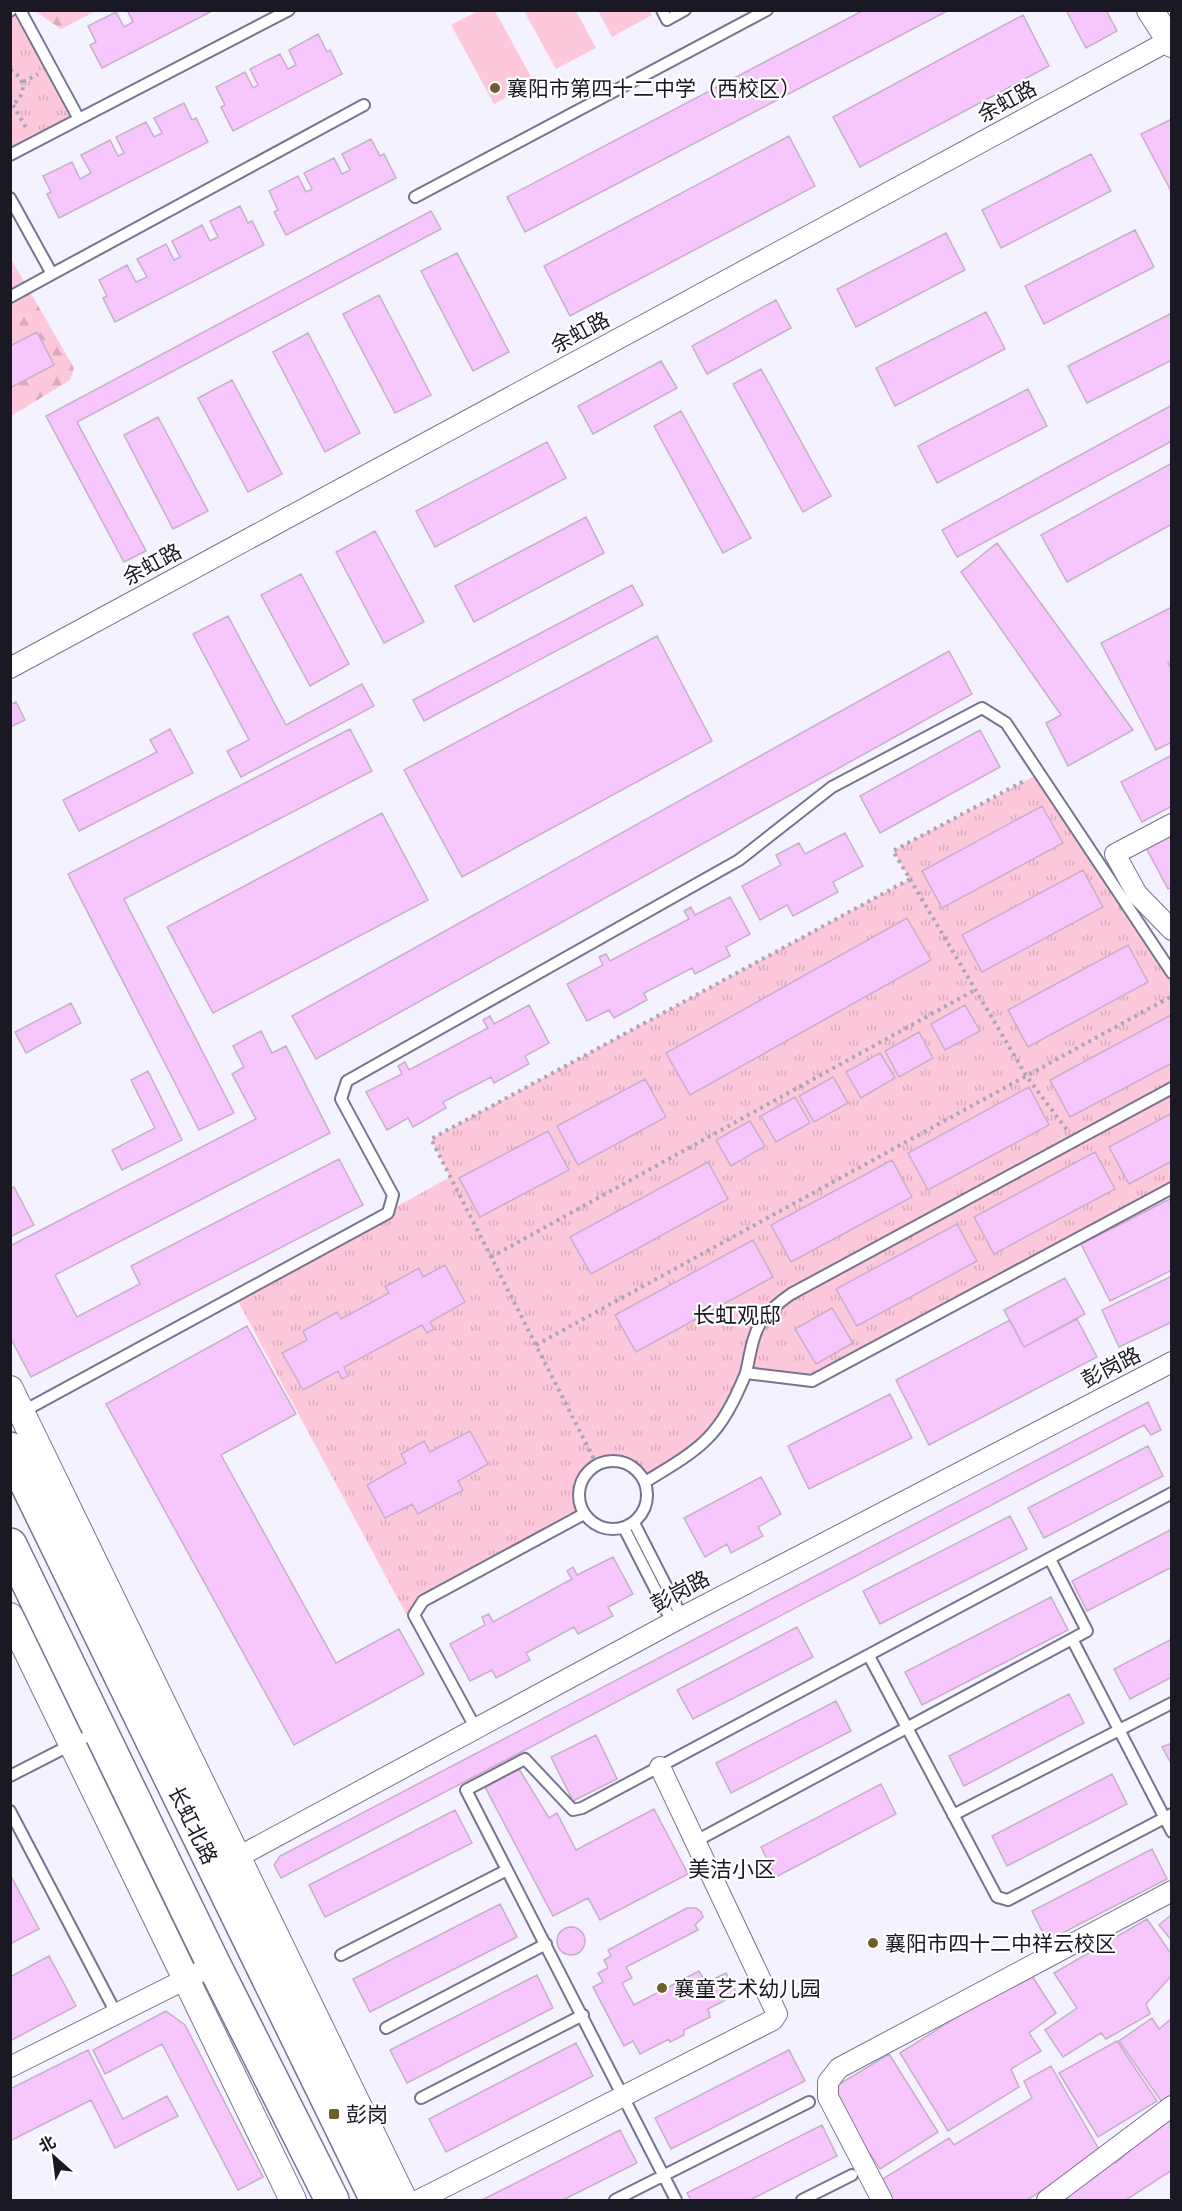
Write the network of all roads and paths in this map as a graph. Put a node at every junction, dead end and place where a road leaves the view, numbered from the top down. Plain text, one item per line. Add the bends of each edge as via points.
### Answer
1 (20, 10) edge
2 (289, 10) edge
3 (662, 10) edge
4 (686, 10) edge
5 (767, 10) edge
6 (1150, 10) edge
7 (1171, 41) edge
8 (10, 70) edge
9 (12, 105) edge
10 (364, 105) dead end
11 (79, 118) junction
12 (33, 143) junction
13 (10, 155) edge
14 (415, 197) dead end
15 (10, 198) edge
16 (52, 274) junction
17 (10, 297) edge
18 (10, 668) edge
19 (1040, 773) junction
20 (1172, 824) edge
21 (910, 879) junction
22 (1172, 930) edge
23 (1172, 973) edge
24 (975, 990) junction
25 (1172, 996) edge
26 (1026, 1077) junction
27 (1172, 1088) edge
28 (1074, 1140) junction
29 (1172, 1188) edge
30 (491, 1257) junction
31 (536, 1345) junction
32 (1172, 1362) edge
33 (746, 1374) junction
34 (10, 1389) edge
35 (22, 1412) junction
36 (10, 1449) edge
37 (597, 1465) junction
38 (645, 1482) junction
39 (1172, 1493) edge
40 (584, 1514) junction
41 (629, 1526) junction
42 (10, 1545) edge
43 (1050, 1559) junction
44 (10, 1616) edge
45 (677, 1620) junction
46 (1072, 1639) junction
47 (869, 1656) junction
48 (1172, 1703) edge
49 (476, 1727) junction
50 (907, 1728) junction
51 (1119, 1730) junction
52 (86, 1737) junction
53 (660, 1767) junction
54 (10, 1776) edge
55 (10, 1811) edge
56 (953, 1815) junction
57 (1168, 1816) edge
58 (1172, 1832) edge
59 (696, 1841) junction
60 (227, 1863) junction
61 (507, 1870) junction
62 (1172, 1891) edge
63 (546, 1944) junction
64 (341, 1954) dead end
65 (214, 1965) junction
66 (186, 1980) junction
67 (117, 2015) junction
68 (583, 2015) junction
69 (386, 2028) dead end
70 (10, 2067) edge
71 (625, 2096) junction
72 (421, 2098) dead end
73 (809, 2102) dead end
74 (1172, 2106) edge
75 (852, 2175) dead end
76 (664, 2176) junction
77 (293, 2200) edge
78 (332, 2200) edge
79 (377, 2200) edge
80 (404, 2200) edge
81 (419, 2200) edge
82 (615, 2200) edge
83 (676, 2200) edge
84 (802, 2200) edge
85 (882, 2200) edge
86 (1047, 2200) edge

1 - 11 lane
2 - 11 lane
3 - 4 lane via 667,20
5 - 14 lane
6 - 7 street
7 - 18 street, 余虹路
8 - 9 path via 20,76 24,88 19,101
9 - 12 path
10 - 16 lane
11 - 12 lane
12 - 13 lane
15 - 16 lane
16 - 17 lane
19 - 21 path via 893,851
19 - 23 lane
19 - 35 lane via 1006,723 982,708 832,787 739,860 346,1081 341,1099 393,1195 388,1213
20 - 22 street via 1116,854 1137,894
21 - 24 path
21 - 30 path via 431,1139
24 - 26 path
24 - 30 path
25 - 26 path
26 - 28 path
26 - 31 path
27 - 28 lane
28 - 33 lane via 768,1310 756,1329
29 - 33 lane via 812,1381
30 - 31 path
31 - 37 path
32 - 45 street, 彭岗路
33 - 38 lane via 719,1427 697,1450
34 - 35 street
35 - 60 street
36 - 60 highway, 长虹北路
37 - 38 lane via 619,1461 639,1472
37 - 40 lane via 588,1471 579,1492
38 - 41 lane via 647,1504
39 - 43 lane
40 - 41 lane via 601,1528
40 - 49 lane via 423,1601 414,1615
41 - 45 lane
42 - 52 highway, 长虹北路
43 - 46 lane via 1087,1631
43 - 47 lane
44 - 52 street
45 - 49 street, 彭岗路
46 - 50 lane
46 - 51 lane
47 - 50 lane
47 - 53 lane
48 - 51 lane
49 - 60 street, 彭岗路
50 - 56 lane
50 - 59 lane
51 - 56 lane
51 - 57 lane
52 - 54 lane
52 - 65 highway, 长虹北路
52 - 66 street
53 - 59 street
53 - 61 lane via 573,1810 525,1759 466,1791
55 - 67 lane
56 - 57 lane via 997,1897 1008,1900
57 - 58 lane
59 - 71 street via 777,2014 773,2020
60 - 79 highway, 长虹北路
60 - 80 street
61 - 63 lane
61 - 64 lane
62 - 85 street via 839,2068 828,2082 828,2097
63 - 68 lane
63 - 69 lane
65 - 66 street
65 - 78 highway, 长虹北路
66 - 67 street
66 - 77 street
67 - 70 street
68 - 71 lane
68 - 72 lane
71 - 76 lane
71 - 81 street
73 - 76 lane
74 - 86 street
75 - 84 lane
76 - 82 lane
76 - 83 lane

